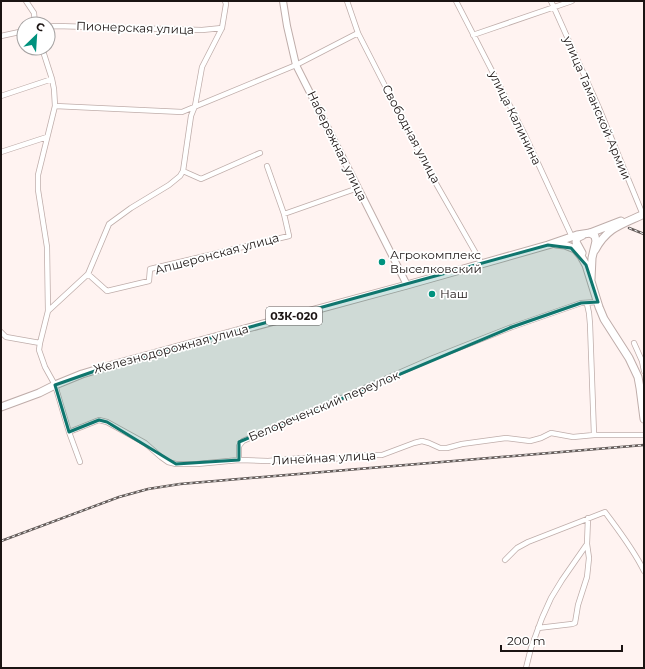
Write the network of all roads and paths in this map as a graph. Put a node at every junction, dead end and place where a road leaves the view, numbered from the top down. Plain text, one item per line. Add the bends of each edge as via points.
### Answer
1 (26, 1) edge
2 (225, 1) edge
3 (283, 1) edge
4 (346, 1) edge
5 (456, 1) edge
6 (551, 1) edge
7 (572, 1) edge
8 (554, 7) junction
9 (34, 16) edge
10 (56, 26) edge
11 (222, 28) junction
12 (16, 32) edge
13 (358, 33) junction
14 (473, 35) junction
15 (1, 36) edge
16 (44, 56) edge
17 (296, 64) junction
18 (52, 80) junction
19 (1, 96) edge
20 (55, 106) junction
21 (195, 106) junction
22 (47, 137) junction
23 (1, 152) edge
24 (260, 153) dead end
25 (267, 166) dead end
26 (183, 171) junction
27 (358, 188) junction
28 (284, 214) junction
29 (643, 215) edge
30 (587, 233) junction
31 (572, 237) junction
32 (548, 245) junction
33 (593, 254) junction
34 (482, 264) junction
35 (586, 265) junction
36 (88, 274) junction
37 (591, 279) junction
38 (407, 285) junction
39 (598, 302) junction
40 (587, 304) junction
41 (48, 311) junction
42 (1, 332) edge
43 (40, 343) junction
44 (634, 343) dead end
45 (644, 370) edge
46 (55, 385) junction
47 (1, 407) edge
48 (644, 415) edge
49 (644, 419) edge
50 (70, 432) junction
51 (594, 435) junction
52 (644, 435) edge
53 (240, 460) junction
54 (80, 462) dead end
55 (588, 518) junction
56 (588, 544) junction
57 (506, 560) dead end
58 (644, 572) edge
59 (538, 628) junction
60 (526, 668) edge

1 - 9 street
2 - 11 street
3 - 17 street, Набережная улица
4 - 13 street, Свободная улица
5 - 14 street, улица Калинина
6 - 8 street, улица Таманской Армии
7 - 8 street
8 - 14 street
8 - 29 street, улица Таманской Армии
10 - 11 street, Пионерская улица via 202,30
11 - 21 street via 202,67
12 - 15 street
13 - 17 street
13 - 34 street, Свободная улица via 426,166
14 - 31 street, улица Калинина via 524,133
16 - 18 street
17 - 21 street
17 - 27 street, Набережная улица
18 - 19 street
18 - 20 street
20 - 21 street via 182,112
20 - 22 street
21 - 26 street via 191,116
22 - 23 street
22 - 41 street via 38,175 38,190 47,247
24 - 26 street via 201,179
25 - 28 street, Апшеронская улица
26 - 36 street via 169,185 109,224
27 - 28 street
27 - 38 street, Набережная улица
28 - 36 street, Апшеронская улица via 289,236 150,269 149,281 107,291
29 - 30 main road, Железнодорожная улица via 630,217
29 - 33 main road via 607,234
30 - 31 main road, Железнодорожная улица / 03К-020
30 - 33 main road via 594,235 596,240
30 - 35 main road via 577,238 576,242
31 - 32 main road, Железнодорожная улица / 03К-020
32 - 34 main road, Железнодорожная улица / 03К-020
32 - 35 main road via 562,244 571,248 580,254
33 - 37 main road
34 - 38 main road, Железнодорожная улица / 03К-020
35 - 37 main road
36 - 41 street
37 - 39 main road
38 - 46 main road, Железнодорожная улица / 03К-020 via 112,365
39 - 40 street, Белореченский переулок
39 - 48 main road via 604,319 634,367
40 - 51 street via 590,313
40 - 53 street, Белореченский переулок via 581,303 512,327 243,441 239,446
41 - 43 street
42 - 43 street via 6,337
43 - 46 street via 45,367
44 - 45 street
46 - 47 main road, Железнодорожная улица / 03К-020
46 - 50 street
48 - 49 main road
50 - 53 street via 99,420 116,426 145,443 168,462 196,464
50 - 54 street
51 - 52 street, Линейная улица
51 - 53 street, Линейная улица via 573,437 551,433 530,441 506,438 447,448 422,441 382,455 317,460
55 - 56 street
55 - 57 street via 528,542 517,548
55 - 58 street via 605,512
56 - 59 street via 562,580
56 - 59 street via 587,577 575,623
59 - 60 street

